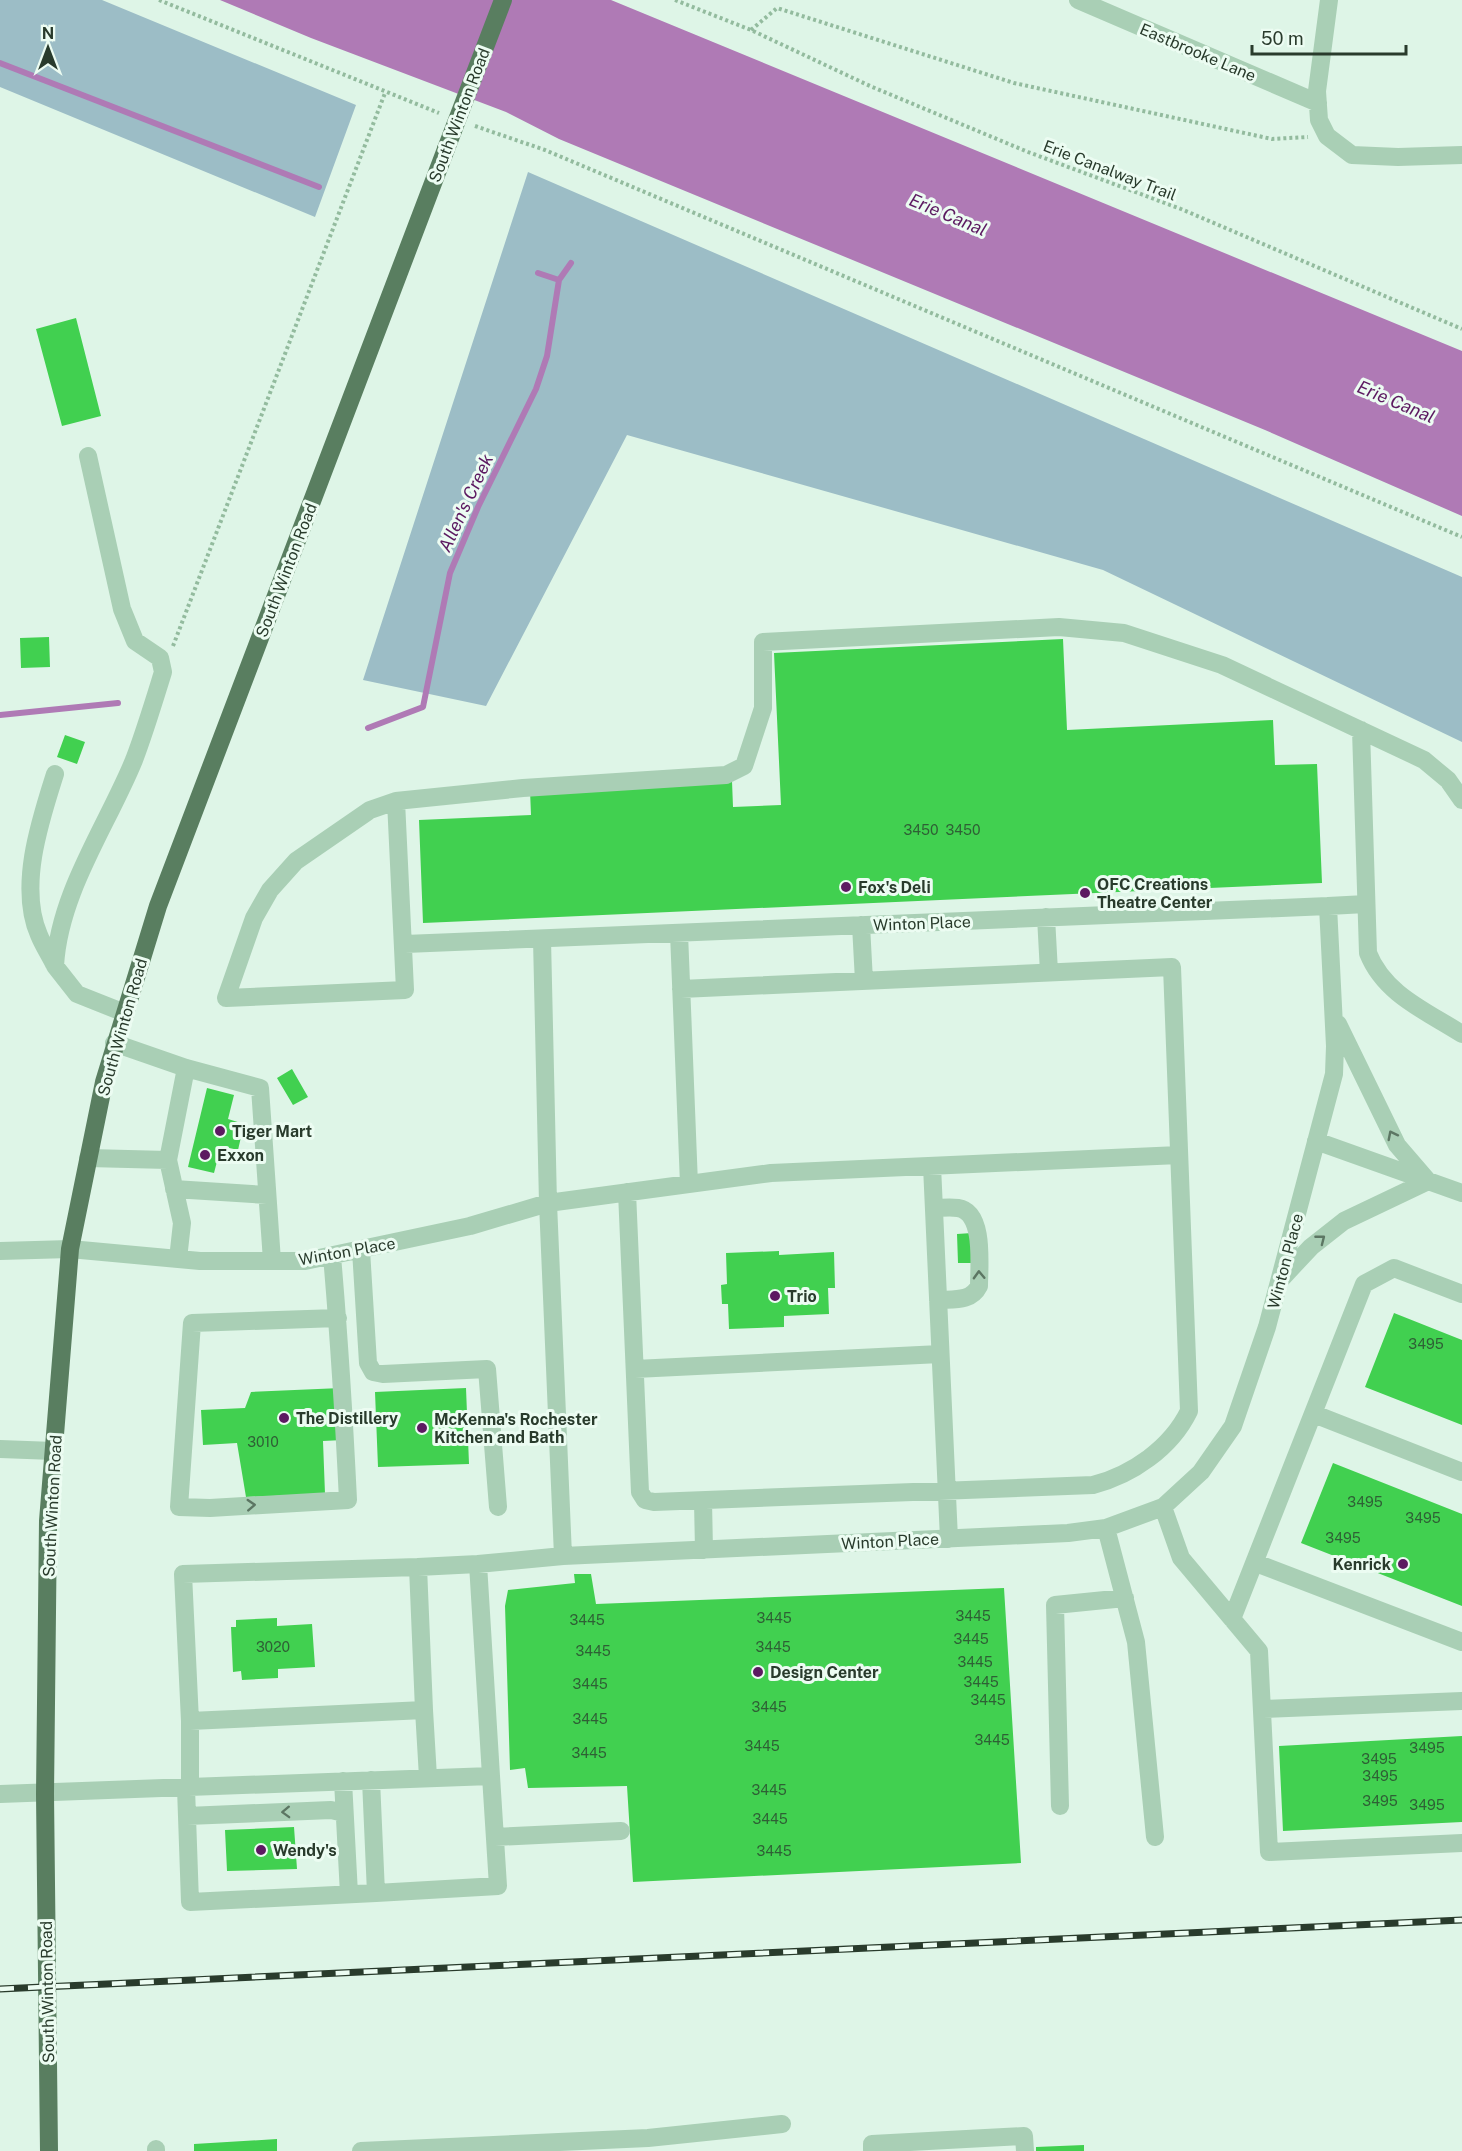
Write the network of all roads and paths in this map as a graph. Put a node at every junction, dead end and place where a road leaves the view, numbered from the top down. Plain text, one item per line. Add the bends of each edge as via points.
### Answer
1 (159, 0) edge
2 (503, 0) edge
3 (675, 0) edge
4 (1078, 0) edge
5 (1329, 0) edge
6 (751, 30) junction
7 (385, 93) junction
8 (1318, 104) junction
9 (446, 116) dead end
10 (468, 123) dead end
11 (1327, 136) junction
12 (1462, 155) edge
13 (1462, 329) edge
14 (88, 456) dead end
15 (1462, 537) edge
16 (163, 672) junction
17 (1361, 730) junction
18 (55, 774) dead end
19 (1462, 800) edge
20 (396, 801) junction
21 (1366, 904) junction
22 (1328, 906) junction
23 (1046, 917) junction
24 (861, 925) junction
25 (679, 933) junction
26 (542, 939) junction
27 (405, 944) junction
28 (55, 966) junction
29 (1049, 972) junction
30 (864, 981) junction
31 (681, 989) junction
32 (124, 1012) junction
33 (1332, 1012) junction
34 (1462, 1034) edge
35 (114, 1043) junction
36 (186, 1068) junction
37 (1316, 1141) junction
38 (1179, 1155) junction
39 (88, 1158) junction
40 (168, 1160) junction
41 (932, 1166) junction
42 (1428, 1181) junction
43 (689, 1184) junction
44 (174, 1189) junction
45 (627, 1192) junction
46 (1462, 1193) edge
47 (267, 1195) junction
48 (548, 1203) junction
49 (934, 1209) junction
50 (70, 1249) junction
51 (361, 1250) junction
52 (0, 1251) edge
53 (332, 1256) junction
54 (178, 1259) junction
55 (272, 1261) junction
56 (1280, 1280) junction
57 (1462, 1294) edge
58 (938, 1300) junction
59 (338, 1318) junction
60 (940, 1354) junction
61 (635, 1369) junction
62 (1314, 1414) junction
63 (0, 1449) edge
64 (54, 1451) junction
65 (1462, 1472) edge
66 (947, 1492) junction
67 (703, 1501) junction
68 (498, 1507) dead end
69 (1163, 1507) junction
70 (1106, 1528) junction
71 (950, 1539) junction
72 (704, 1550) junction
73 (563, 1556) junction
74 (1256, 1563) junction
75 (478, 1564) junction
76 (418, 1567) junction
77 (1125, 1598) junction
78 (1232, 1619) junction
79 (1462, 1642) edge
80 (1462, 1701) edge
81 (1263, 1709) junction
82 (424, 1710) junction
83 (190, 1721) junction
84 (491, 1776) junction
85 (428, 1777) junction
86 (371, 1780) junction
87 (343, 1781) junction
88 (188, 1788) junction
89 (0, 1794) edge
90 (45, 1794) junction
91 (1060, 1806) dead end
92 (344, 1813) junction
93 (187, 1816) junction
94 (621, 1831) dead end
95 (495, 1837) junction
96 (1155, 1837) dead end
97 (1462, 1843) edge
98 (376, 1893) junction
99 (349, 1894) junction
100 (782, 2124) dead end
101 (649, 2145) edge
102 (970, 2145) edge
103 (586, 2146) edge
104 (921, 2146) edge
105 (50, 2151) edge
106 (361, 2151) edge
107 (872, 2151) edge
108 (1024, 2151) edge

1 - 7 path
2 - 32 main road, South Winton Road, bridge via 158,906
3 - 6 path, Erie Canalway Trail
4 - 8 street, Eastbrooke Lane
5 - 8 street
6 - 11 path via 777,8 1014,84 1090,102 1272,138
6 - 13 path, Erie Canalway Trail via 870,86 1028,152 1181,209
7 - 9 path
7 - 16 path
8 - 11 street via 1319,120
10 - 15 path via 545,150
11 - 12 street via 1352,155
14 - 16 street via 122,609 135,641 160,658
16 - 28 street via 134,759 76,885 56,940
17 - 19 street via 1424,760 1448,780
17 - 20 street via 1222,665 1124,633 1059,627 763,642 763,708 744,766 726,775
17 - 21 street
18 - 28 street via 40,822 29,882 38,933
20 - 27 street
20 - 27 street via 370,810 296,861 270,890 254,918 226,998 405,990
21 - 22 street
21 - 34 street via 1368,953 1374,970 1389,988
22 - 23 street, Winton Place
22 - 33 street, Winton Place
23 - 24 street, Winton Place
23 - 29 street
24 - 25 street, Winton Place
24 - 30 street
25 - 26 street, Winton Place
25 - 31 street
26 - 27 street, Winton Place
26 - 48 street
28 - 32 street via 77,994
29 - 30 street
29 - 38 street via 1172,968
30 - 31 street
31 - 43 street
32 - 35 main road, South Winton Road
33 - 37 street, Winton Place via 1334,1074
42 -> 33 street via 1397,1145
35 - 36 street
35 - 39 main road, South Winton Road
36 - 40 street
36 - 47 street via 260,1088
37 - 42 street
37 - 56 street, Winton Place
38 - 41 street, Winton Place
38 - 66 street via 1189,1411 1180,1428 1163,1448 1102,1483
39 - 40 street
39 - 50 main road, South Winton Road
40 - 44 street
41 - 43 street, Winton Place via 771,1173
41 - 49 street
42 - 46 street
56 -> 42 street via 1311,1247 1344,1221
43 - 45 street, Winton Place
44 - 47 street
44 - 54 street via 182,1223
45 - 48 street, Winton Place
45 - 61 street
47 - 55 street
48 - 51 street, Winton Place via 470,1226
48 - 73 street
49 - 58 street
58 -> 49 street via 966,1299 980,1286 978,1229 971,1216 960,1208
50 - 52 street, Winton Place
50 - 54 street, Winton Place
50 - 64 main road, South Winton Road
51 - 53 street, Winton Place
51 - 68 street via 368,1363 374,1372 487,1369
53 - 55 street, Winton Place
53 - 59 street
54 - 55 street, Winton Place
56 - 69 street, Winton Place via 1233,1426 1201,1472
57 - 62 street via 1394,1268 1364,1284
58 - 60 street
59 -> 59 street via 192,1323 179,1507 348,1500
60 - 61 street
60 - 66 street
61 - 67 street via 640,1492 645,1500 654,1502
62 - 65 street
62 - 74 street
63 - 64 street
64 - 90 main road, South Winton Road via 48,1521
66 - 67 street
66 - 71 street
67 - 72 street
69 - 70 street, Winton Place
69 - 78 street via 1181,1558
70 - 71 street, Winton Place
70 - 77 street
71 - 72 street, Winton Place
72 - 73 street, Winton Place
73 - 75 street, Winton Place
74 - 78 street
74 - 79 street
75 - 76 street, Winton Place
75 - 84 street
76 - 82 street
76 - 83 street, Winton Place via 183,1574
77 - 91 street via 1055,1605
77 - 96 street via 1136,1642
78 - 81 street via 1259,1651
80 - 81 street
81 - 97 street via 1269,1852
82 - 83 street
82 - 85 street
83 - 88 street
84 - 85 street
84 - 95 street
85 - 86 street
86 - 87 street
86 - 98 street
87 - 88 street
87 - 92 street
88 - 90 street
88 - 93 street
89 - 90 street
90 - 105 main road, South Winton Road
92 -> 93 street via 331,1810
92 - 99 street
93 - 99 street via 190,1902
94 - 95 street
95 - 98 street via 498,1886
98 - 99 street
100 - 101 street
101 - 103 street
102 - 104 street
102 - 108 street via 1024,2136
103 - 106 street
104 - 107 street via 872,2144

